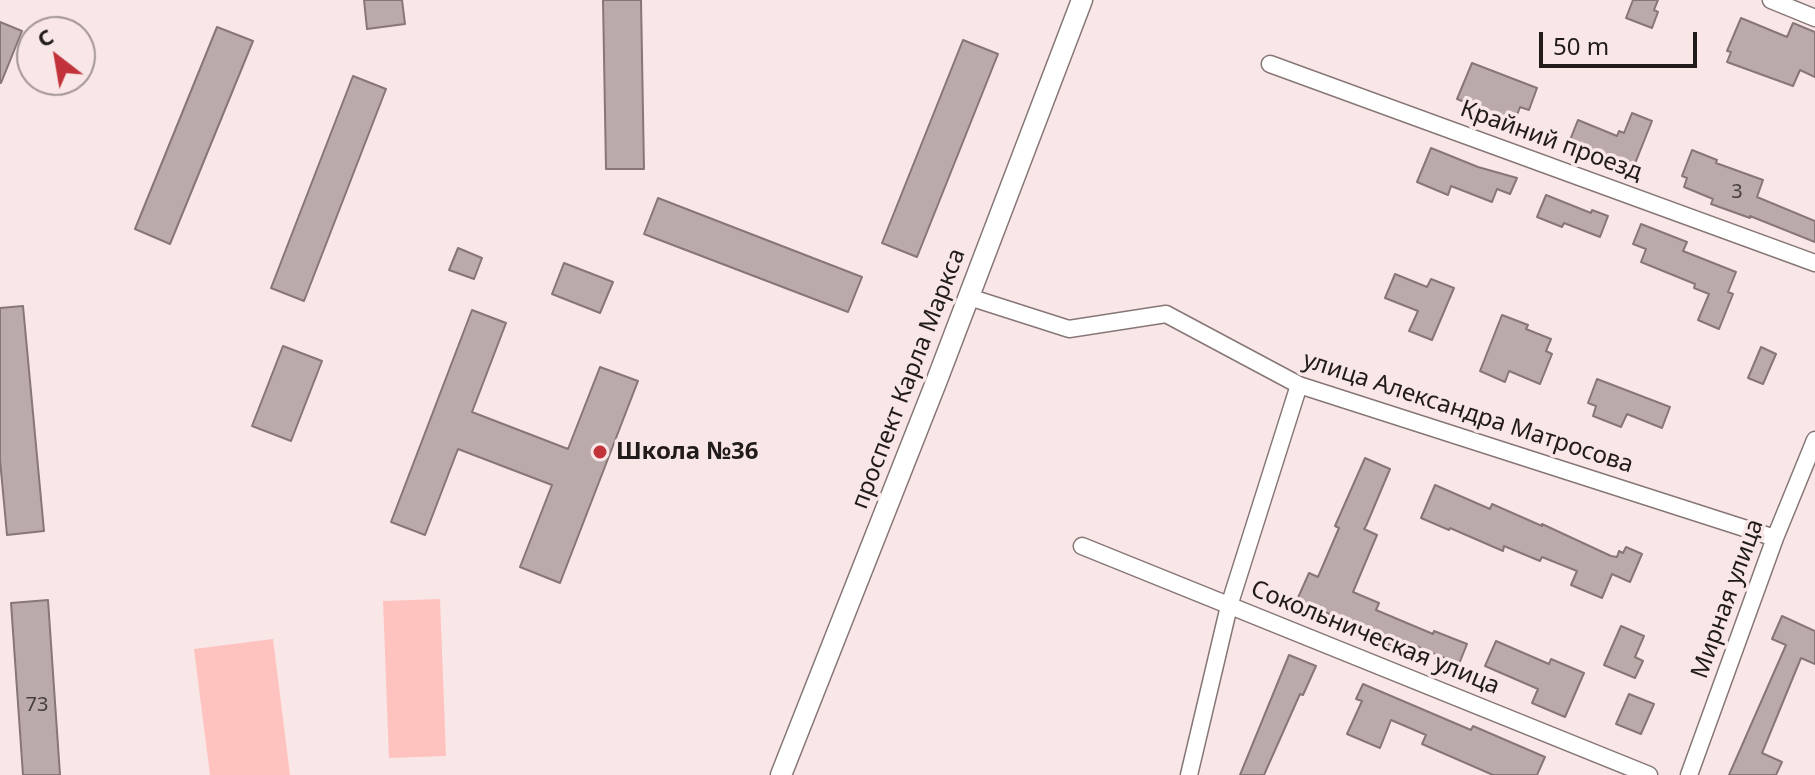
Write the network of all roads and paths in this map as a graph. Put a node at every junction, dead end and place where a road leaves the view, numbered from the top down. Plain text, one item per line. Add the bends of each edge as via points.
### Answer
1 (1082, 0) edge
2 (1771, 0) edge
3 (1815, 18) edge
4 (1270, 64) dead end
5 (1815, 263) edge
6 (969, 297) junction
7 (1299, 385) junction
8 (1815, 440) edge
9 (1775, 538) junction
10 (1082, 546) dead end
11 (1229, 606) junction
12 (781, 775) edge
13 (1189, 775) edge
14 (1649, 775) edge
15 (1689, 775) edge

1 - 6 street, проспект Карла Маркса
2 - 3 street
4 - 5 street, Крайний проезд
6 - 7 street, улица Александра Матросова via 1069,329 1166,314
6 - 12 street, проспект Карла Маркса
7 - 9 street, улица Александра Матросова
7 - 11 street
8 - 9 street, Мирная улица
9 - 15 street, Мирная улица
10 - 11 street, Сокольническая улица
11 - 13 street
11 - 14 street, Сокольническая улица

